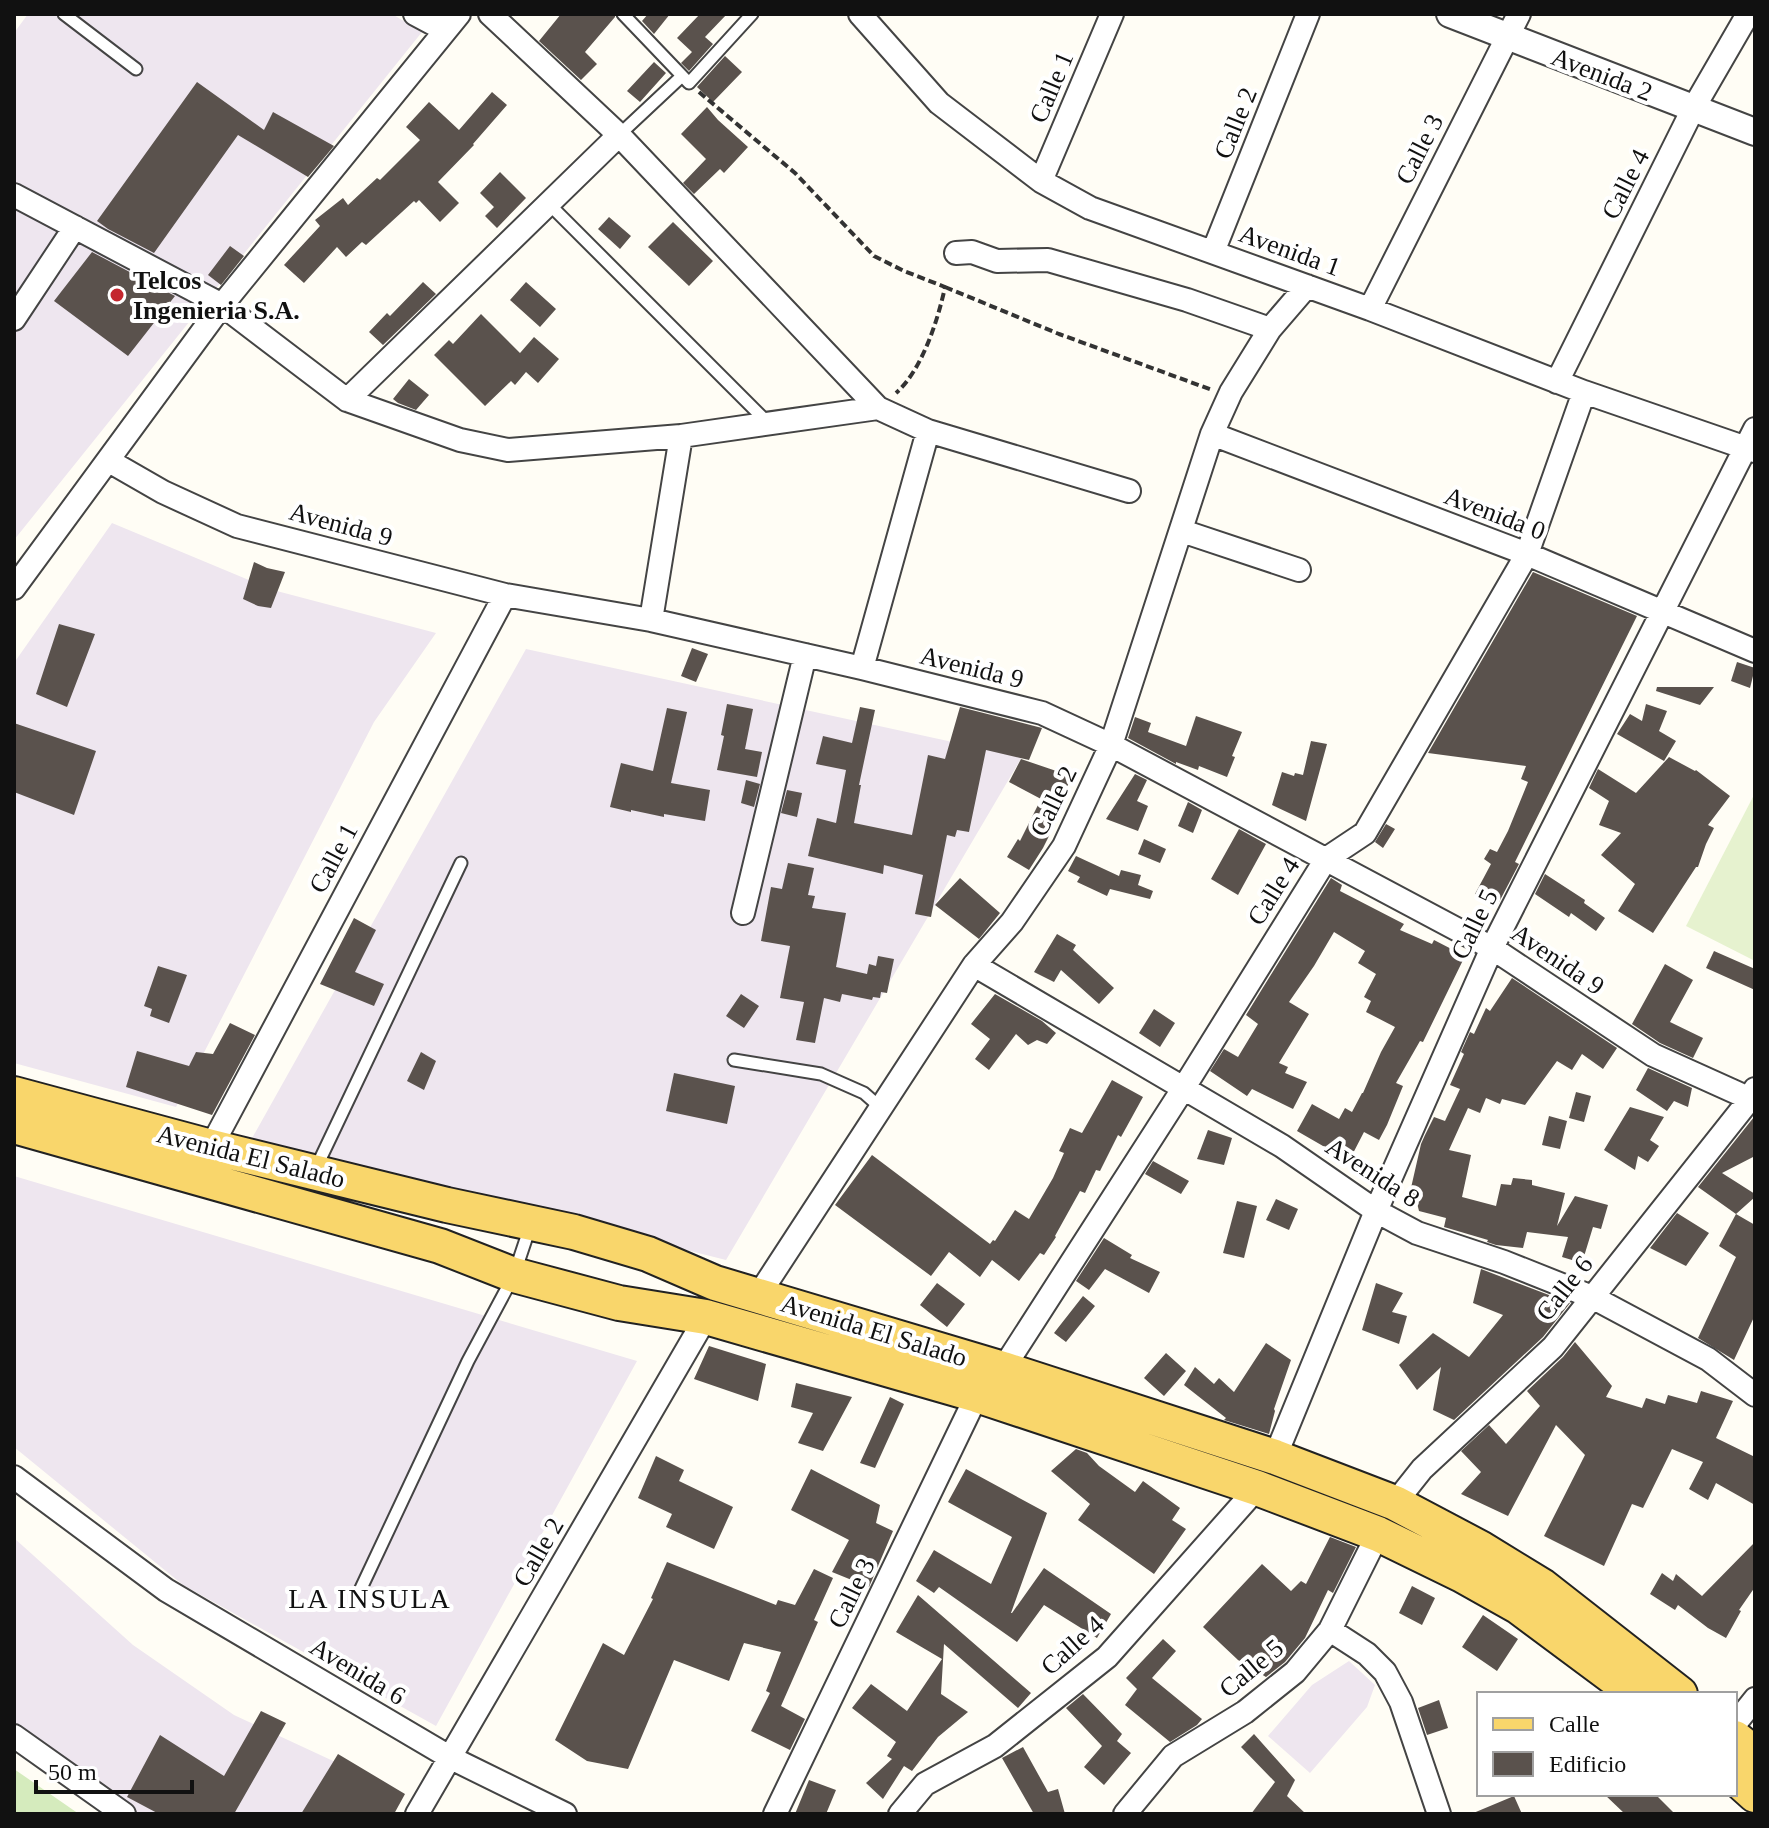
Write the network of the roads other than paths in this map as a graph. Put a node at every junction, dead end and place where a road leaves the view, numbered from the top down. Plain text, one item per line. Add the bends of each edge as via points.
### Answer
1 (64, 14) edge
2 (415, 14) edge
3 (490, 14) edge
4 (623, 14) edge
5 (752, 14) edge
6 (860, 14) edge
7 (1112, 14) edge
8 (1308, 14) edge
9 (1450, 14) edge
10 (1748, 14) edge
11 (452, 22) edge
12 (1513, 25) edge
13 (136, 69) dead end
14 (685, 79) junction
15 (1693, 109) junction
16 (1755, 132) edge
17 (619, 135) junction
18 (1041, 181) junction
19 (14, 195) edge
20 (549, 204) junction
21 (75, 227) junction
22 (1213, 252) junction
23 (956, 253) dead end
24 (1307, 286) junction
25 (222, 305) junction
26 (1370, 309) junction
27 (14, 319) edge
28 (1270, 329) junction
29 (1557, 382) junction
30 (1584, 392) junction
31 (347, 400) junction
32 (878, 408) junction
33 (768, 423) junction
34 (928, 431) junction
35 (1212, 434) junction
36 (681, 436) junction
37 (1752, 442) edge
38 (109, 461) junction
39 (1129, 491) dead end
40 (1182, 531) junction
41 (1527, 554) junction
42 (1299, 570) dead end
43 (15, 584) edge
44 (505, 595) junction
45 (1661, 613) junction
46 (651, 620) junction
47 (1755, 651) edge
48 (805, 655) junction
49 (862, 668) junction
50 (1111, 745) junction
51 (1326, 859) junction
52 (461, 863) dead end
53 (743, 913) dead end
54 (1492, 948) junction
55 (974, 965) junction
56 (734, 1060) dead end
57 (1183, 1089) junction
58 (14, 1094) edge
59 (1753, 1096) edge
60 (881, 1108) junction
61 (14, 1126) edge
62 (211, 1147) junction
63 (314, 1172) junction
64 (1376, 1211) junction
65 (531, 1223) junction
66 (514, 1275) junction
67 (758, 1296) junction
68 (1592, 1297) junction
69 (706, 1317) junction
70 (1003, 1369) junction
71 (977, 1395) junction
72 (1755, 1395) edge
73 (1275, 1457) junction
74 (14, 1477) edge
75 (1257, 1488) junction
76 (1395, 1503) junction
77 (1378, 1534) junction
78 (356, 1599) dead end
79 (1330, 1630) junction
80 (1633, 1692) edge
81 (1677, 1692) edge
82 (1755, 1699) edge
83 (1737, 1722) edge
84 (14, 1736) edge
85 (1737, 1740) edge
86 (1755, 1754) edge
87 (451, 1758) junction
88 (1737, 1779) edge
89 (1755, 1795) edge
90 (124, 1814) edge
91 (417, 1814) edge
92 (565, 1814) edge
93 (775, 1814) edge
94 (900, 1814) edge
95 (1125, 1814) edge
96 (1439, 1814) edge

1 - 13 lane
2 - 11 street
3 - 17 street
4 - 14 lane
5 - 14 lane
6 - 18 street, Avenida 1 via 939,103
7 - 18 street, Calle 1
8 - 22 street, Calle 2
9 - 12 street, Avenida 2
10 - 15 street, Calle 4
11 - 25 street
12 - 15 street, Avenida 2
12 - 26 street, Calle 3
14 - 17 lane
15 - 16 street, Avenida 2
15 - 29 street, Calle 4
17 - 20 street
17 - 32 street
18 - 22 street, Avenida 1 via 1090,208
19 - 21 street
20 - 31 street
20 - 33 lane
21 - 25 street
21 - 27 street
22 - 24 street, Avenida 1
23 - 28 street via 972,252 997,261 1048,260
24 - 26 street, Avenida 1
24 - 28 street, Calle 2
25 - 31 street
25 - 38 street
26 - 29 street, Avenida 1
28 - 35 street, Calle 2
29 - 30 street, Avenida 1
30 - 37 street, Avenida 1
30 - 41 street, Calle 4
31 - 36 street via 460,440 508,450
32 - 33 street
32 - 34 street
33 - 36 street
34 - 39 street
34 - 49 street
35 - 40 street, Calle 2
35 - 41 street, Avenida 0
36 - 46 street
37 - 45 street, Calle 5
38 - 43 street
38 - 44 street, Avenida 9 via 237,526
40 - 42 street
40 - 50 street, Calle 2
41 - 45 street, Avenida 0
41 - 51 street, Calle 4 via 1365,833
44 - 46 street, Avenida 9
44 - 62 street, Calle 1
45 - 47 street, Avenida 0
45 - 54 street, Calle 5
46 - 48 street, Avenida 9
48 - 49 street, Avenida 9
48 - 53 street
49 - 50 street, Avenida 9 via 1042,713
50 - 51 street, Avenida 9
50 - 55 street, Calle 2 via 1064,846 1012,922
51 - 54 street, Avenida 9
51 - 57 street, Calle 4
52 - 63 lane
54 - 59 street, Avenida 9 via 1653,1055
54 - 64 street, Calle 5
55 - 57 street, Avenida 8
55 - 60 street, Calle 2
56 - 60 lane via 821,1074 864,1093
57 - 64 street, Avenida 8 via 1282,1146
57 - 70 street, Calle 4
58 - 62 main road, Avenida El Salado
59 - 68 street, Calle 6
60 - 67 street, Calle 2
61 - 66 main road, Avenida El Salado via 440,1246
62 - 63 main road, Avenida El Salado
63 - 65 main road, Avenida El Salado
64 - 68 street, Avenida 8 via 1417,1233
64 - 73 street, Calle 5
65 - 66 lane
65 - 67 main road, Avenida El Salado via 648,1254
66 - 69 main road, Avenida El Salado via 619,1303
66 - 78 lane
67 - 70 main road, Avenida El Salado
68 - 72 street, Avenida 8 via 1708,1359
68 - 76 street, Calle 6 via 1553,1347 1422,1469
69 - 71 main road, Avenida El Salado
69 - 87 street, Calle 2
70 - 73 main road, Avenida El Salado
71 - 75 main road, Avenida El Salado
71 - 93 street, Calle 3
73 - 76 main road, Avenida El Salado
74 - 87 street, Avenida 6 via 166,1590
75 - 77 main road, Avenida El Salado
75 - 94 street, Calle 4 via 1107,1657 995,1746 925,1784
76 - 81 main road, Avenida El Salado via 1542,1586
77 - 79 street, Calle 5
77 - 80 main road, Avenida El Salado via 1519,1607
79 - 95 street, Calle 5 via 1295,1672 1245,1712 1173,1756
79 - 96 street via 1385,1672 1401,1702
82 - 83 street
84 - 90 street
85 - 86 main road
87 - 91 street, Calle 2
87 - 92 street, Avenida 6
88 - 89 main road

